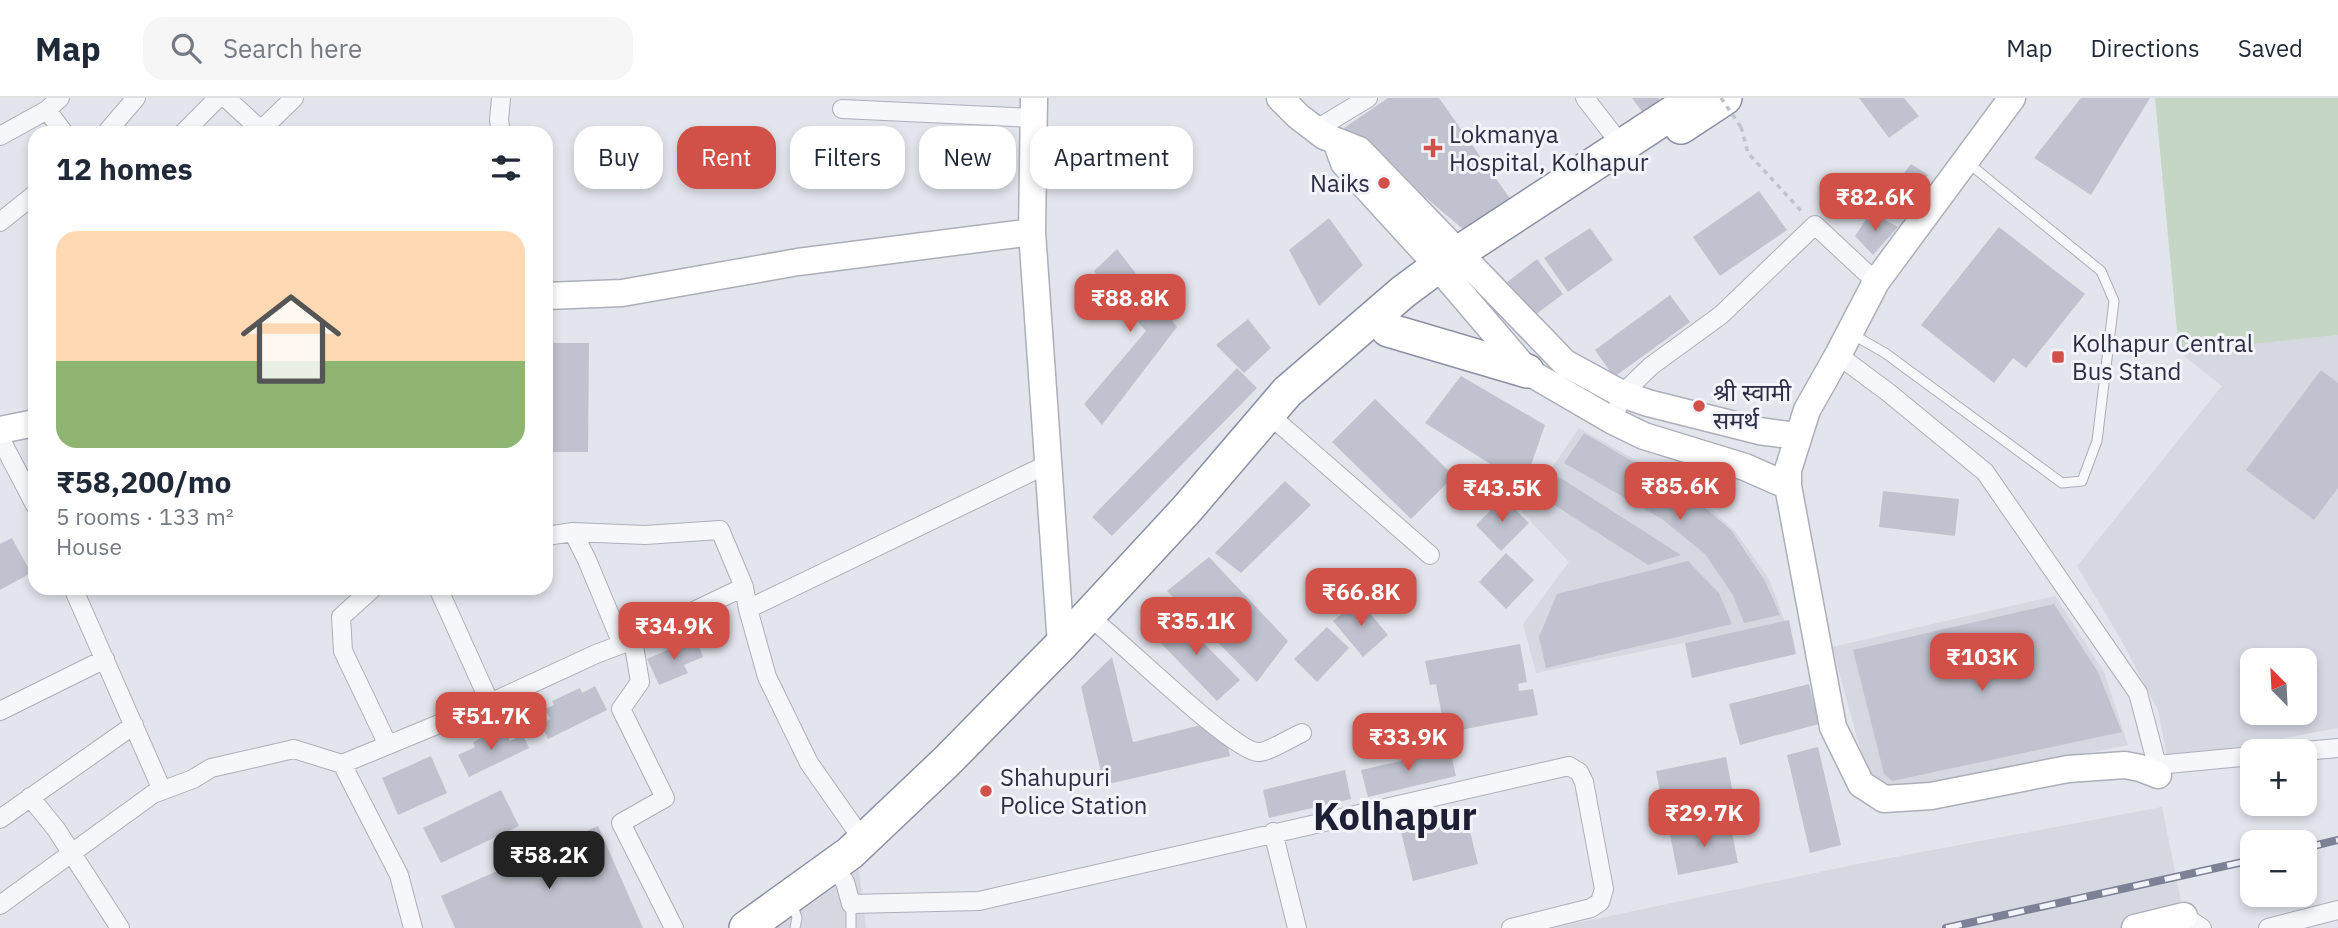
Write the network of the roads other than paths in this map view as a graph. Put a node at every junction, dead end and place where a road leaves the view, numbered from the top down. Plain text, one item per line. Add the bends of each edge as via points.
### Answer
1 (136, 98) edge
2 (218, 98) edge
3 (226, 98) edge
4 (294, 98) edge
5 (501, 98) edge
6 (1280, 98) edge
7 (1368, 98) edge
8 (1585, 98) edge
9 (1695, 98) edge
10 (1723, 98) edge
11 (2012, 98) edge
12 (54, 104) edge
13 (1034, 108) edge
14 (842, 109) dead end
15 (62, 126) edge
16 (112, 126) edge
17 (190, 126) edge
18 (255, 126) edge
19 (265, 126) edge
20 (500, 126) edge
21 (1326, 135) junction
22 (0, 136) edge
23 (1622, 146) junction
24 (1966, 161) junction
25 (28, 200) edge
26 (0, 222) edge
27 (1032, 232) junction
28 (1455, 267) junction
29 (1876, 282) junction
30 (553, 296) edge
31 (1388, 330) junction
32 (1844, 344) junction
33 (1527, 371) junction
34 (1622, 394) junction
35 (1613, 421) junction
36 (28, 424) edge
37 (1281, 425) junction
38 (0, 430) edge
39 (1797, 436) junction
40 (0, 439) edge
41 (1048, 464) junction
42 (1788, 486) junction
43 (28, 492) edge
44 (573, 532) junction
45 (553, 535) edge
46 (1430, 555) dead end
47 (744, 587) junction
48 (76, 595) edge
49 (365, 595) edge
50 (441, 595) edge
51 (748, 608) junction
52 (1098, 624) junction
53 (627, 642) junction
54 (1061, 645) junction
55 (105, 659) junction
56 (490, 703) junction
57 (1, 709) edge
58 (134, 725) junction
59 (1302, 733) dead end
60 (388, 745) junction
61 (2338, 748) edge
62 (2317, 750) edge
63 (2240, 758) edge
64 (342, 764) junction
65 (2157, 770) junction
66 (162, 790) junction
67 (30, 797) junction
68 (0, 820) edge
69 (1273, 832) junction
70 (863, 840) junction
71 (72, 853) junction
72 (843, 884) junction
73 (0, 905) edge
74 (2338, 910) edge
75 (791, 918) edge
76 (2193, 922) edge
77 (120, 928) edge
78 (412, 928) edge
79 (674, 928) edge
80 (746, 928) edge
81 (851, 928) edge
82 (1297, 928) edge
83 (1511, 928) edge
84 (2135, 928) edge
85 (2268, 928) edge

1 - 16 street
2 - 17 street
3 - 18 street
4 - 19 street
5 - 20 street
6 - 21 street
7 - 21 street
8 - 23 street
9 - 23 highway
10 - 28 highway via 1578,194
11 - 24 street
12 - 15 street
12 - 22 street
13 - 14 street
13 - 27 street
21 - 28 street via 1359,150
23 - 28 highway
24 - 29 street
24 - 32 lane via 2101,271 2114,301 2097,442 2082,481 2062,483 1885,353
25 - 26 street
27 - 30 street via 798,262 622,293
27 - 41 street
28 - 31 highway
28 - 33 street
28 - 34 street via 1565,363
28 - 54 highway via 1403,292 1287,392
29 - 32 street
29 - 34 street via 1815,225 1721,315 1651,366
31 - 33 highway
31 - 37 highway via 1300,401
32 - 39 street
32 - 65 street via 1889,393 1985,472 2138,693
33 - 35 street
34 - 35 street
34 - 39 street via 1734,425
35 - 42 street
36 - 38 street
37 - 46 street
37 - 52 highway
39 - 42 street
40 - 43 street
41 - 51 street
41 - 54 street
42 - 65 street via 1833,726 1861,784 1884,799 1931,796 2068,769 2125,765
44 - 45 street
44 - 47 street via 645,535 720,530
44 - 53 street
47 - 51 street
47 - 53 street
48 - 55 street
49 - 60 street via 341,617 343,652
50 - 56 street
51 - 70 street via 767,677 797,739
52 - 59 street via 1245,749 1260,753
52 - 72 highway
53 - 56 street
53 - 79 street via 640,682 621,709 665,797 621,823
54 - 70 highway
55 - 57 street
55 - 58 street
56 - 60 street
58 - 66 street
58 - 67 street
60 - 64 street
61 - 62 street
63 - 65 street
64 - 66 street via 294,749 211,768
64 - 78 street via 399,875
66 - 71 street
67 - 68 street
67 - 71 street
69 - 72 street via 978,901
69 - 82 street
69 - 83 street via 1569,766 1584,782 1604,889 1600,902
70 - 72 highway
71 - 73 street
71 - 77 street
72 - 75 highway
72 - 81 lane
74 - 85 street
75 - 80 highway
76 - 84 street

